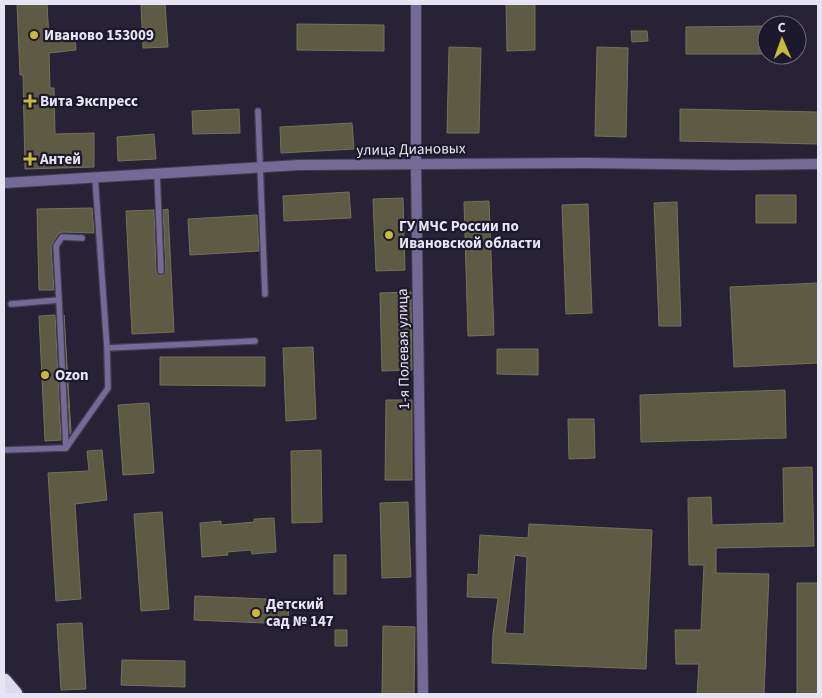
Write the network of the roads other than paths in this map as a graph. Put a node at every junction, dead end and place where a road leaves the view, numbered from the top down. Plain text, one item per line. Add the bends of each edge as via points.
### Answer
1 (416, 4) edge
2 (258, 111) dead end
3 (416, 164) junction
4 (818, 164) edge
5 (260, 167) junction
6 (157, 173) junction
7 (95, 177) junction
8 (4, 183) edge
9 (82, 238) dead end
10 (161, 271) dead end
11 (265, 294) dead end
12 (59, 300) junction
13 (11, 304) dead end
14 (254, 341) dead end
15 (107, 348) junction
16 (66, 448) junction
17 (4, 450) edge
18 (4, 681) edge
19 (15, 694) edge
20 (423, 694) edge

1 - 3 street, 1-я Полевая улица
2 - 5 lane
3 - 4 street, улица Диановых
3 - 5 street, улица Диановых
3 - 20 street, 1-я Полевая улица
5 - 6 street, улица Диановых
5 - 11 lane
6 - 7 street, улица Диановых
6 - 10 lane
7 - 8 street, улица Диановых
7 - 15 lane
9 - 12 lane via 62,237 56,246
12 - 13 lane
12 - 16 lane
14 - 15 lane
15 - 16 lane via 108,388
16 - 17 lane
18 - 19 highway

